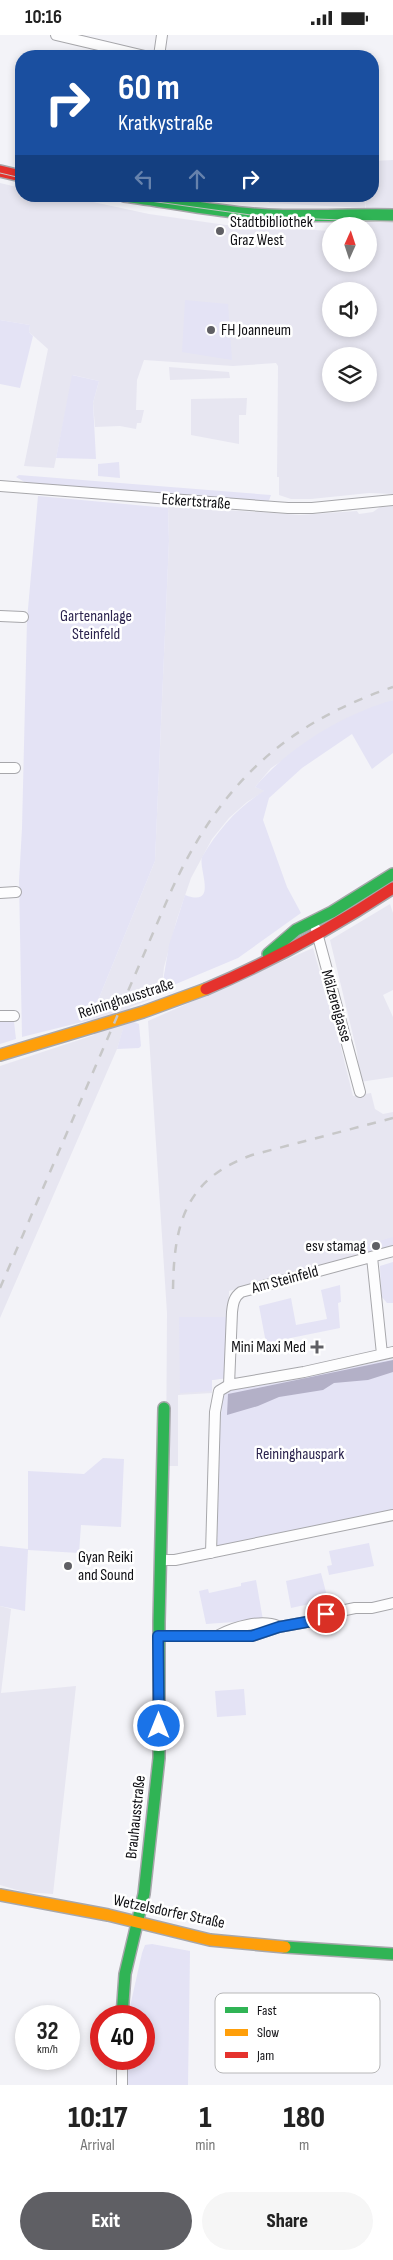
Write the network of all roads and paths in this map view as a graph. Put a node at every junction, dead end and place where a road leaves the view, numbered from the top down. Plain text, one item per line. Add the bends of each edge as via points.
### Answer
1 (56, 35) edge
2 (162, 35) edge
3 (120, 50) edge
4 (160, 50) edge
5 (0, 171) edge
6 (15, 175) edge
7 (172, 202) edge
8 (393, 215) edge
9 (336, 217) joint
10 (378, 223) edge
11 (393, 224) edge
12 (0, 486) edge
13 (393, 500) edge
14 (0, 617) edge
15 (23, 617) dead end
16 (0, 768) edge
17 (15, 768) dead end
18 (393, 874) edge
19 (393, 889) edge
20 (16, 892) dead end
21 (0, 893) edge
22 (314, 919) junction
23 (316, 933) junction
24 (258, 964) junction
25 (0, 1016) edge
26 (14, 1016) dead end
27 (0, 1055) edge
28 (360, 1092) dead end
29 (393, 1251) edge
30 (372, 1257) junction
31 (393, 1352) edge
32 (382, 1354) junction
33 (229, 1385) junction
34 (164, 1408) dead end
35 (393, 1515) edge
36 (211, 1553) junction
37 (160, 1560) junction
38 (392, 1604) edge
39 (158, 1636) junction
40 (0, 1895) edge
41 (137, 1922) junction
42 (393, 1954) edge
43 (123, 2005) edge
44 (122, 2070) edge
45 (122, 2085) edge

1 - 3 street
2 - 4 street
5 - 6 main road
7 - 9 main road via 265,215
8 - 9 main road via 347,214
10 - 11 main road
12 - 13 street, Eckertstraße via 202,503 312,508
14 - 15 street
16 - 17 street
18 - 22 main road, Reininghausstraße via 332,912
19 - 23 main road, Reininghausstraße
20 - 21 street
22 - 23 street, Mälzereigasse
22 - 24 main road, Reininghausstraße via 282,941
23 - 24 main road, Reininghausstraße
23 - 28 street, Mälzereigasse
24 - 27 main road, Reininghausstraße via 165,1005
25 - 26 street
29 - 30 street, Am Steinfeld
30 - 32 street
30 - 33 street, Am Steinfeld via 237,1295 232,1312
31 - 32 street
32 - 33 street
33 - 36 street via 218,1392 216,1403
34 - 37 main road, Brauhausstraße
35 - 36 street
36 - 37 street
37 - 39 main road, Brauhausstraße
38 - 39 street via 326,1614 312,1621 279,1627 250,1625 219,1635
39 - 41 main road, Brauhausstraße via 159,1758 144,1894
40 - 41 main road, Wetzelsdorfer Straße
41 - 42 main road, Wetzelsdorfer Straße via 210,1940
41 - 43 main road, Brauhausstraße via 125,1974
44 - 45 street

